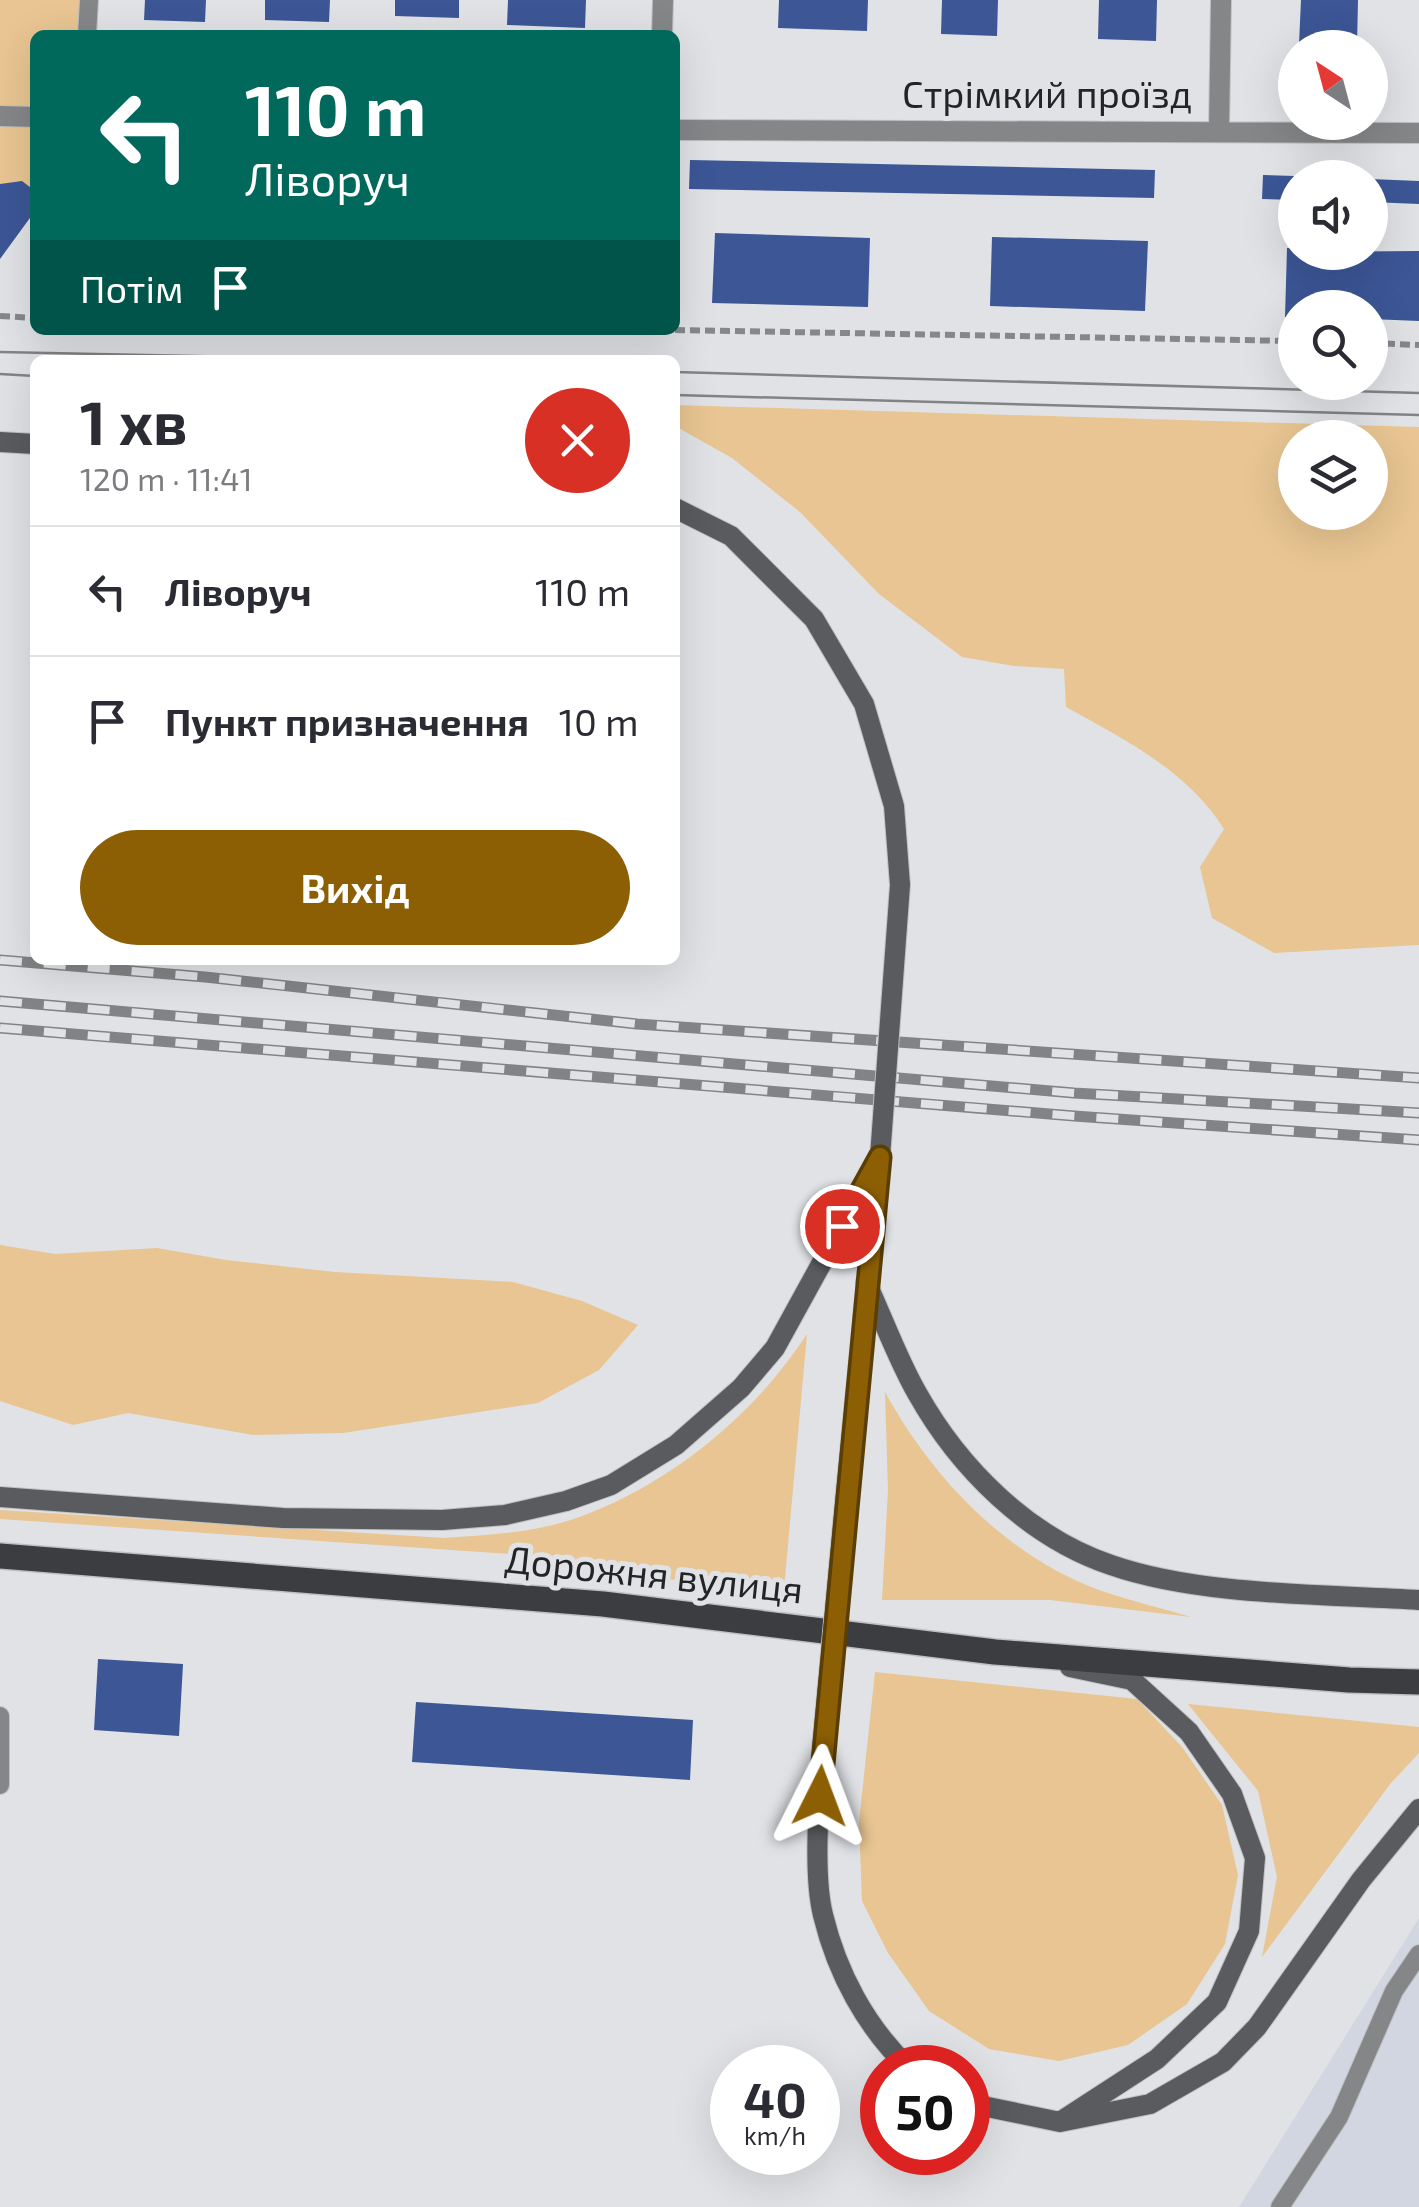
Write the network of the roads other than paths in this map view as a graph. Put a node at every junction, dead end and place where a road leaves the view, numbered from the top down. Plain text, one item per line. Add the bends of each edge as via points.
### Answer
1 (89, 0) edge
2 (663, 0) edge
3 (1221, 0) edge
4 (88, 30) edge
5 (662, 30) edge
6 (0, 116) edge
7 (30, 117) edge
8 (680, 130) edge
9 (1219, 130) junction
10 (1419, 133) edge
11 (0, 442) edge
12 (30, 444) edge
13 (680, 510) edge
14 (880, 1157) junction
15 (866, 1282) junction
16 (0, 1497) edge
17 (0, 1556) edge
18 (1419, 1600) edge
19 (995, 1652) junction
20 (1419, 1682) edge
21 (0, 1716) edge
22 (0, 1785) edge
23 (1419, 1809) edge
24 (1419, 1954) edge
25 (885, 2045) edge
26 (990, 2109) edge
27 (1060, 2122) junction
28 (1280, 2207) edge

1 - 4 lane
2 - 5 street
3 - 9 street
6 - 7 street
8 - 9 street, Стрімкий проїзд
9 - 10 street, Стрімкий проїзд
11 - 12 main road
13 - 14 main road, bridge via 731,536 814,619 864,704 894,806 900,886
14 - 15 main road
14 - 16 main road via 775,1348 676,1445 611,1485 505,1515 442,1520 282,1518
15 - 18 main road via 927,1408 970,1468 1038,1531 1110,1565 1194,1585
15 - 25 main road, bridge via 818,1832 822,1913 852,1994
17 - 19 main road, Дорожня вулиця via 603,1604
19 - 20 main road, Дорожня вулиця
19 - 27 main road via 1132,1680 1189,1732 1232,1794 1255,1858 1249,1931 1216,2002 1157,2059
21 - 22 lane
23 - 27 main road via 1256,2028 1222,2062 1150,2104
24 - 28 lane via 1394,1991 1339,2116
26 - 27 main road

